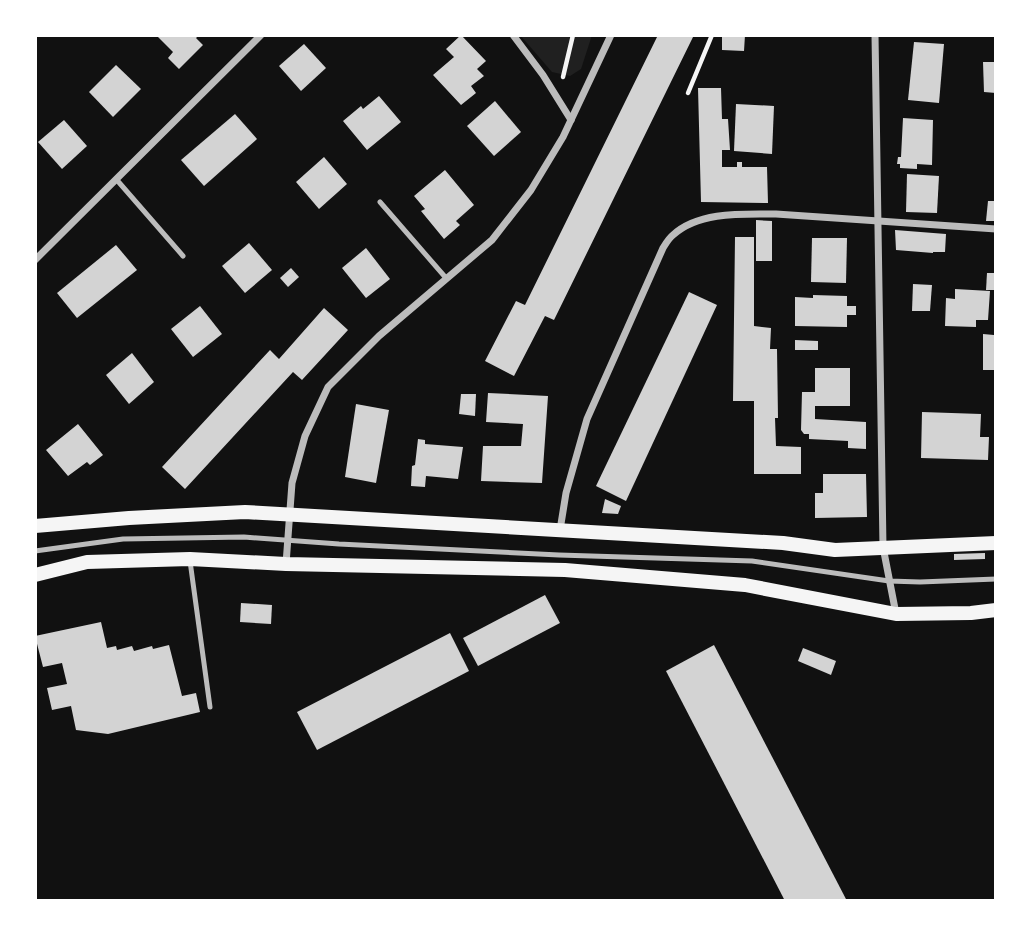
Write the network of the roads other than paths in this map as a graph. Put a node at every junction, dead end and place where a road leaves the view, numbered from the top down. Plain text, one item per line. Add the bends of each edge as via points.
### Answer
1 (261, 35) edge
2 (513, 35) edge
3 (611, 35) edge
4 (875, 35) edge
5 (571, 120) junction
6 (116, 179) junction
7 (380, 202) dead end
8 (877, 221) junction
9 (996, 229) edge
10 (183, 256) dead end
11 (35, 260) edge
12 (446, 278) junction
13 (289, 515) junction
14 (35, 526) edge
15 (560, 530) junction
16 (287, 540) junction
17 (996, 543) edge
18 (883, 547) junction
19 (35, 551) edge
20 (190, 559) junction
21 (286, 564) junction
22 (35, 575) edge
23 (996, 579) edge
24 (890, 581) junction
25 (996, 610) edge
26 (896, 614) junction
27 (210, 707) dead end

1 - 6 street
2 - 5 street
3 - 5 street
4 - 8 street
5 - 12 street via 531,190 492,240
6 - 10 lane
6 - 11 street
7 - 12 lane
8 - 9 street
8 - 15 street via 722,215 674,234 663,248 587,419
8 - 18 street
12 - 13 street via 328,387 304,436
13 - 14 main road via 245,512
13 - 15 main road
13 - 16 street
15 - 18 main road via 835,550
16 - 19 lane via 123,539
16 - 21 street
16 - 24 lane via 752,561
17 - 18 main road
18 - 24 street
20 - 21 main road
20 - 22 main road via 87,562
20 - 27 lane
21 - 26 main road via 565,570 676,579 744,585
23 - 24 lane
24 - 26 street
25 - 26 main road

